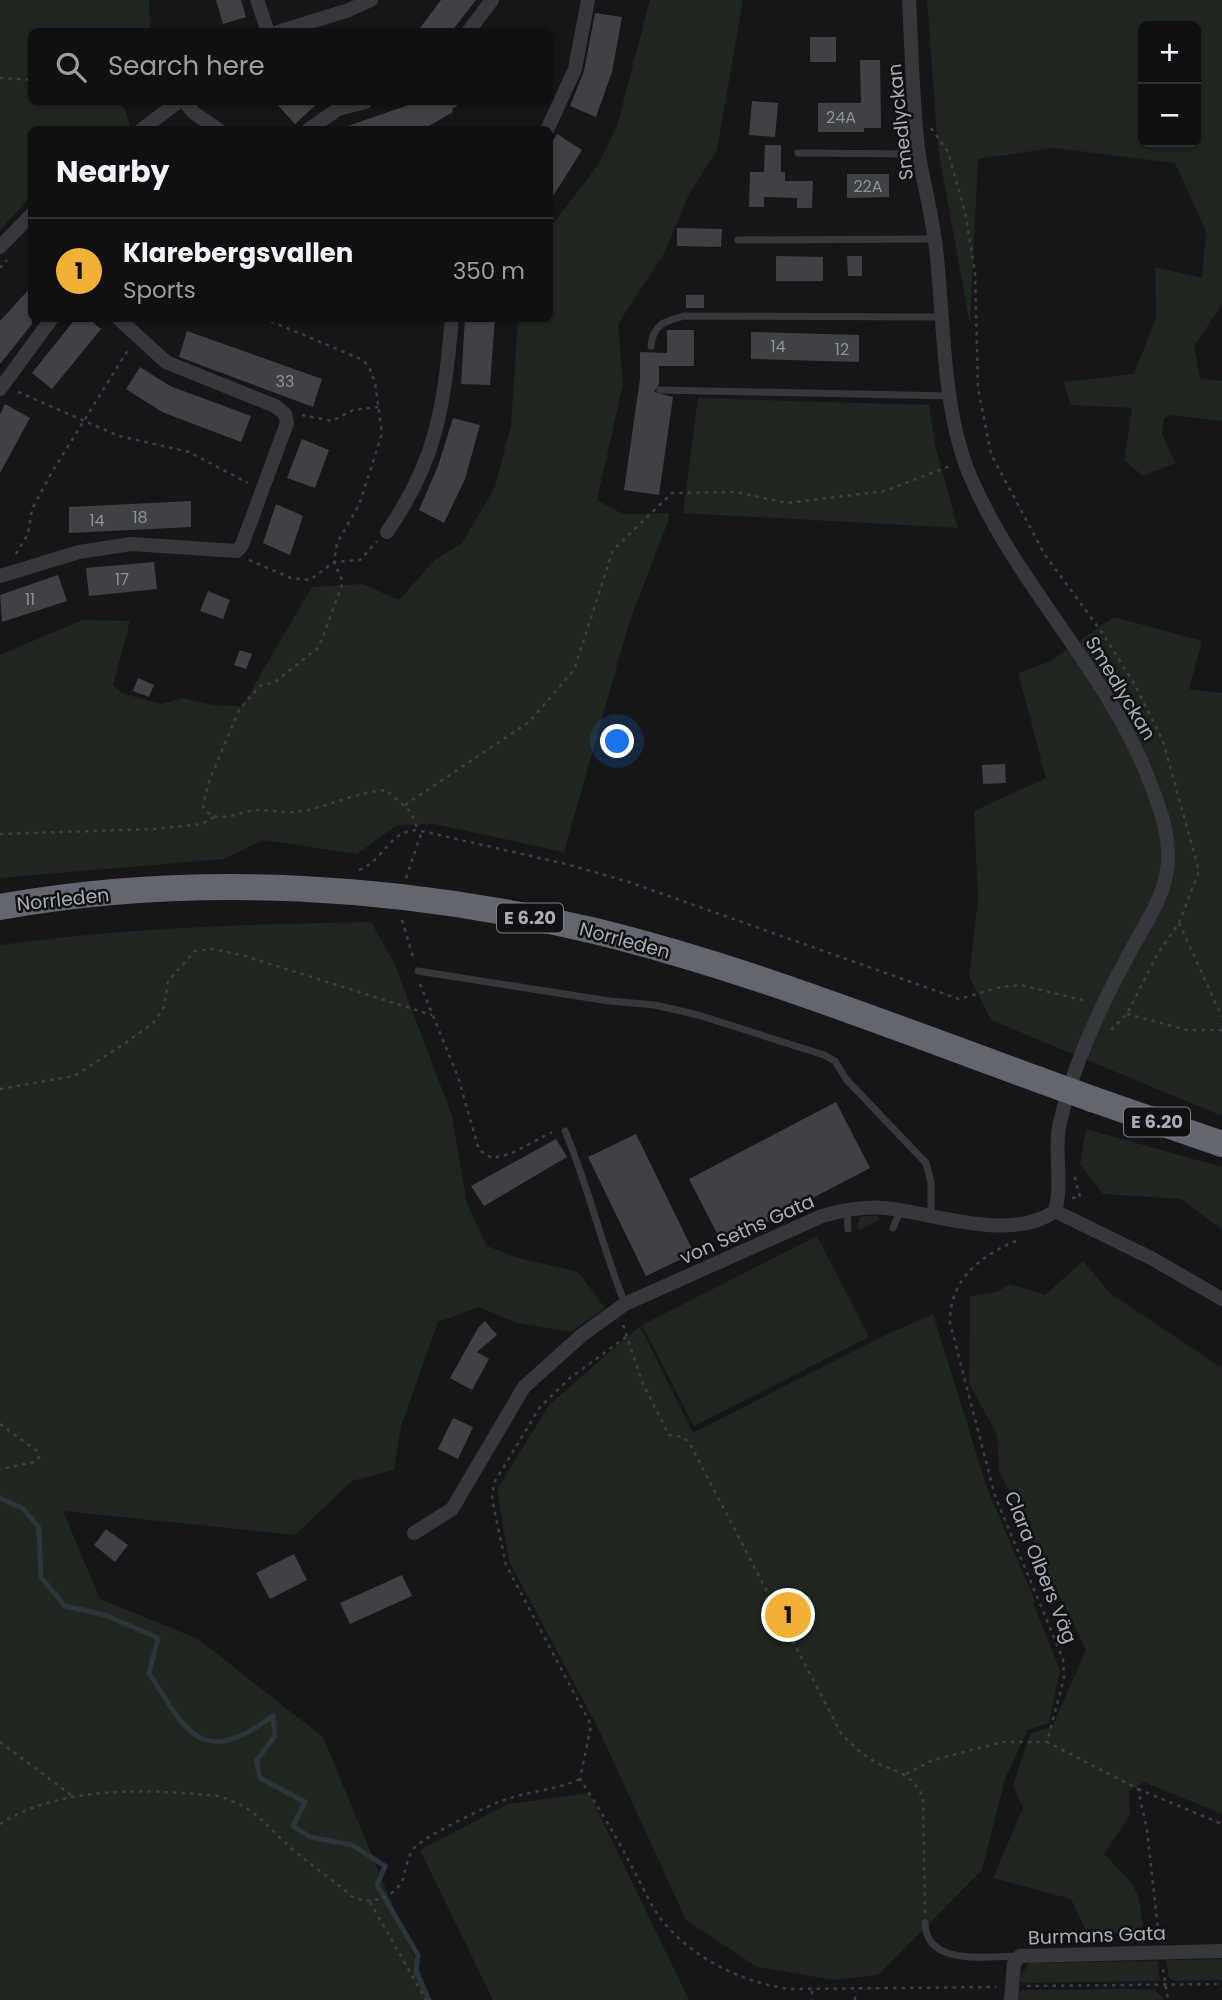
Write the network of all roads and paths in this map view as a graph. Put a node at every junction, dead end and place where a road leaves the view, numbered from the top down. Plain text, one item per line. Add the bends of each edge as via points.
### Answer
1 (257, 0) edge
2 (371, 0) edge
3 (492, 0) edge
4 (588, 0) edge
5 (909, 0) edge
6 (267, 28) edge
7 (291, 28) edge
8 (471, 28) edge
9 (0, 78) edge
10 (28, 80) edge
11 (174, 105) edge
12 (187, 105) edge
13 (352, 105) edge
14 (146, 126) edge
15 (213, 126) edge
16 (313, 126) edge
17 (549, 126) edge
18 (798, 153) dead end
19 (919, 153) junction
20 (28, 223) edge
21 (935, 239) junction
22 (738, 240) dead end
23 (0, 247) edge
24 (943, 317) junction
25 (49, 322) edge
26 (122, 322) edge
27 (273, 322) edge
28 (452, 322) edge
29 (136, 336) junction
30 (651, 346) dead end
31 (1, 387) edge
32 (660, 390) dead end
33 (952, 396) junction
34 (378, 407) junction
35 (285, 416) junction
36 (86, 422) junction
37 (954, 465) dead end
38 (263, 491) junction
39 (387, 532) joint
40 (237, 551) junction
41 (334, 562) junction
42 (6, 574) edge
43 (405, 805) junction
44 (214, 817) junction
45 (417, 830) dead end
46 (422, 831) dead end
47 (0, 834) edge
48 (405, 882) dead end
49 (0, 907) edge
50 (401, 913) dead end
51 (1179, 923) dead end
52 (418, 971) junction
53 (1127, 1014) dead end
54 (432, 1015) junction
55 (1222, 1017) edge
56 (1222, 1030) edge
57 (0, 1089) edge
58 (565, 1131) joint
59 (1222, 1144) edge
60 (847, 1209) junction
61 (900, 1210) junction
62 (1055, 1210) junction
63 (931, 1217) junction
64 (1032, 1220) junction
65 (893, 1228) dead end
66 (848, 1229) dead end
67 (1222, 1299) edge
68 (622, 1306) junction
69 (626, 1337) junction
70 (0, 1424) edge
71 (0, 1469) edge
72 (414, 1533) dead end
73 (0, 1742) edge
74 (1047, 1742) junction
75 (906, 1774) junction
76 (580, 1779) junction
77 (1138, 1789) junction
78 (71, 1795) junction
79 (0, 1824) edge
80 (1222, 1824) edge
81 (370, 1902) junction
82 (925, 1923) joint
83 (1222, 1951) edge
84 (1161, 1952) junction
85 (1020, 1956) junction
86 (1222, 1984) edge
87 (812, 1991) junction
88 (426, 2000) edge
89 (813, 2000) edge
90 (855, 2000) edge
91 (1011, 2000) edge
92 (1168, 2000) edge

1 - 6 street
2 - 7 street
3 - 8 street
4 - 17 street via 575,69
5 - 19 street, Smedlyckan
9 - 10 path
11 - 14 street
12 - 15 street
13 - 16 street via 338,108
18 - 19 lane
19 - 21 street, Smedlyckan
20 - 23 street
21 - 22 lane
21 - 24 street, Smedlyckan
24 - 30 lane via 684,316 659,324 652,333
24 - 33 street, Smedlyckan
25 - 31 street
26 - 29 street
27 - 34 path via 363,360 375,382
28 - 39 street via 446,386 432,446 408,501
29 - 35 street via 166,362 275,406
29 - 36 path
31 - 36 path
32 - 33 lane
33 - 62 street, Smedlyckan via 961,447 993,524 1118,714 1165,824 1166,881 1110,990 1062,1114
34 - 35 path via 353,410 332,421
34 - 41 path via 382,434 359,505 337,544
35 - 38 street via 287,423
36 - 38 path via 119,436 189,452
36 - 42 path via 32,509 28,534
37 - 43 path via 885,491 787,503 736,492 672,493 613,550 573,670 529,722
38 - 40 street
39 - 41 path via 360,560
40 - 41 path via 301,581 310,580
40 - 42 street via 131,544 79,552
41 - 44 path via 343,582 319,647 275,682 260,687 239,710 204,797 203,807
43 - 44 path via 386,790 368,791 295,812 257,810
43 - 45 path
44 - 47 path via 202,824 154,829
46 - 48 path
49 - 59 highway, Norrleden / E 6.20, bridge via 148,890 253,887 462,906 594,931 862,1015
50 - 52 path
51 - 55 path
52 - 54 path via 420,989
52 - 63 lane via 655,1005 824,1055 835,1061 846,1079 926,1163
53 - 56 path via 1187,1030
54 - 57 path via 245,956 214,949 195,951 168,981 164,1007 153,1023 124,1044 74,1076
54 - 58 path via 458,1077 479,1150 485,1156 510,1154 554,1131
58 - 68 lane via 585,1179
60 - 61 street, von Seths Gata
60 - 66 lane
60 - 68 street, von Seths Gata
61 - 63 street, von Seths Gata
61 - 65 lane
62 - 64 street, von Seths Gata
62 - 67 street
63 - 64 street, von Seths Gata via 988,1225
64 - 74 path, Clara Olbers Väg via 1031,1233 985,1255 967,1272 950,1323 995,1496 1063,1659 1064,1678
68 - 69 path
68 - 72 street, von Seths Gata via 531,1378 452,1509
69 - 75 path via 669,1435 683,1437 690,1444 842,1735 868,1758
69 - 76 path via 570,1378 540,1407 494,1483 492,1499 506,1565 592,1725
70 - 71 path via 37,1451 38,1457 35,1462
73 - 78 path
74 - 75 path via 1002,1742 933,1760
74 - 77 path
75 - 82 path via 923,1797
76 - 81 path via 508,1799 416,1846 394,1890
76 - 87 path via 663,1922 683,1942 744,1979
77 - 80 path
77 - 84 path
78 - 79 path
78 - 81 path via 194,1794 239,1803 258,1814 294,1851 351,1896
81 - 88 path
82 - 85 lane via 929,1942 953,1955
83 - 84 street, Burmans Gata
84 - 85 street, Burmans Gata
85 - 91 street, Burmans Gata via 1014,1964
86 - 92 path via 1165,1985
87 - 89 path
87 - 90 path via 855,1991

